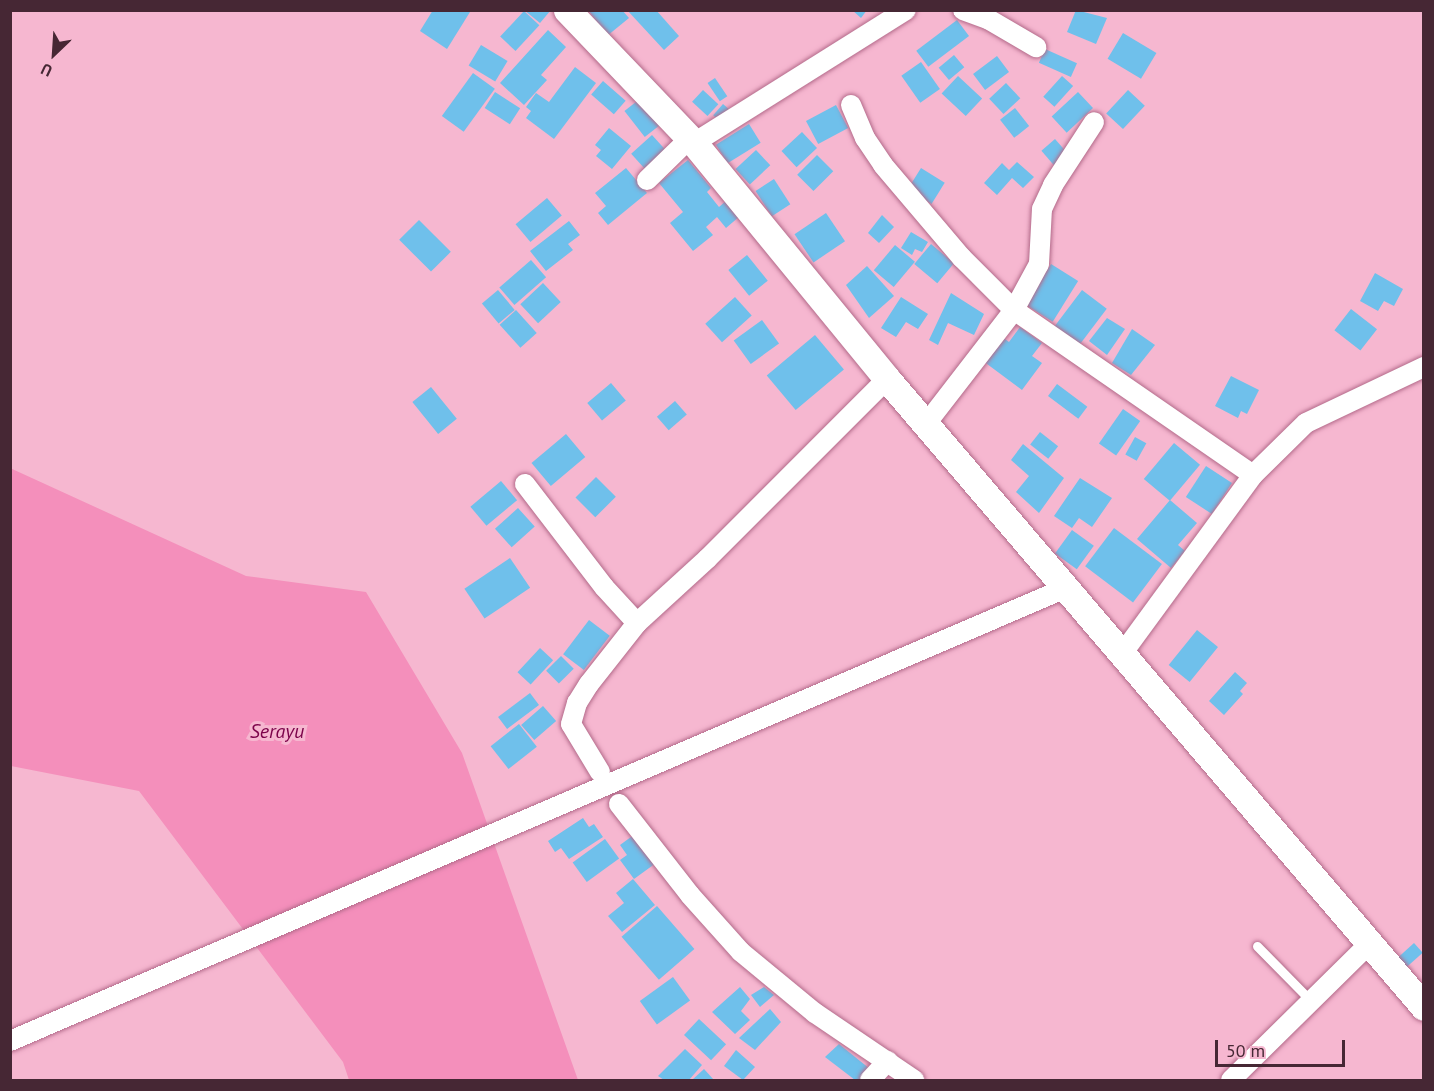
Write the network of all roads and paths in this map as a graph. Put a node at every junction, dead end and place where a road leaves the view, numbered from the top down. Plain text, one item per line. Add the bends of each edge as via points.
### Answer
1 (567, 10) edge
2 (906, 10) edge
3 (963, 10) edge
4 (1035, 47) dead end
5 (851, 105) dead end
6 (1094, 122) dead end
7 (691, 141) junction
8 (647, 180) dead end
9 (1014, 310) junction
10 (1424, 367) edge
11 (887, 379) junction
12 (926, 424) junction
13 (1253, 475) junction
14 (525, 484) dead end
15 (1066, 588) junction
16 (637, 623) junction
17 (1122, 654) junction
18 (600, 772) dead end
19 (619, 804) dead end
20 (1369, 944) junction
21 (1257, 946) dead end
22 (1311, 1001) junction
23 (1424, 1007) edge
24 (10, 1041) edge
25 (888, 1061) junction
26 (870, 1080) edge
27 (914, 1080) edge
28 (1231, 1080) edge

1 - 7 main road
2 - 7 street
3 - 4 street via 988,19
5 - 9 street via 865,138 883,165 962,258
6 - 9 street via 1042,209 1039,264
7 - 8 street
7 - 11 main road
9 - 12 street
9 - 13 street
10 - 13 street via 1306,423
11 - 12 main road
11 - 16 street via 706,560
12 - 15 main road
13 - 17 street
14 - 16 street via 604,587
15 - 17 main road
15 - 24 street
16 - 18 street via 583,694 571,724
17 - 20 main road
19 - 25 street via 690,895 741,952 814,1013
20 - 22 street
20 - 23 main road
21 - 22 lane
22 - 28 street
25 - 26 street
25 - 27 street

